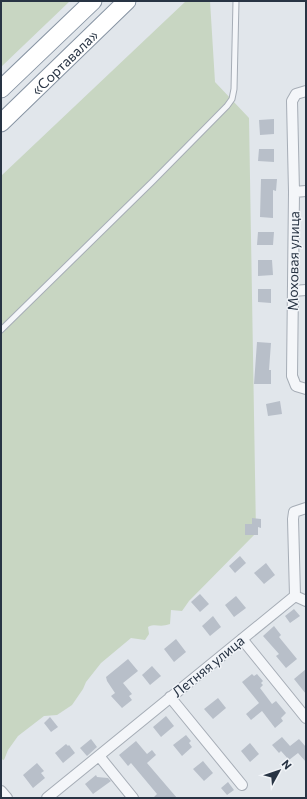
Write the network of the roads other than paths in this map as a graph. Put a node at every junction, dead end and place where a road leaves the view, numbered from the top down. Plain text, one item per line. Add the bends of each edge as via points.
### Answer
1 (93, 1) edge
2 (127, 1) edge
3 (236, 1) edge
4 (1, 89) edge
5 (306, 91) edge
6 (1, 123) edge
7 (294, 192) junction
8 (306, 192) edge
9 (306, 290) edge
10 (292, 291) junction
11 (1, 330) edge
12 (306, 389) edge
13 (306, 508) edge
14 (294, 596) junction
15 (306, 601) edge
16 (242, 639) junction
17 (170, 696) junction
18 (306, 718) edge
19 (99, 756) junction
20 (242, 785) dead end
21 (1, 791) edge
22 (7, 798) edge
23 (47, 798) edge
24 (133, 798) edge

1 - 4 highway, «Сортавала»
2 - 6 highway, «Сортавала»
3 - 11 lane via 234,89 230,102
5 - 7 street, Моховая улица via 296,94 292,101
7 - 8 street
7 - 10 street, Моховая улица
9 - 10 street
10 - 12 street, Моховая улица via 292,376 296,386
13 - 14 street via 294,512 293,519
14 - 15 street
14 - 16 street, Летняя улица
16 - 17 street, Летняя улица
16 - 18 street
17 - 19 street, Летняя улица
17 - 20 street
19 - 23 street, Летняя улица
19 - 24 street
21 - 22 street

